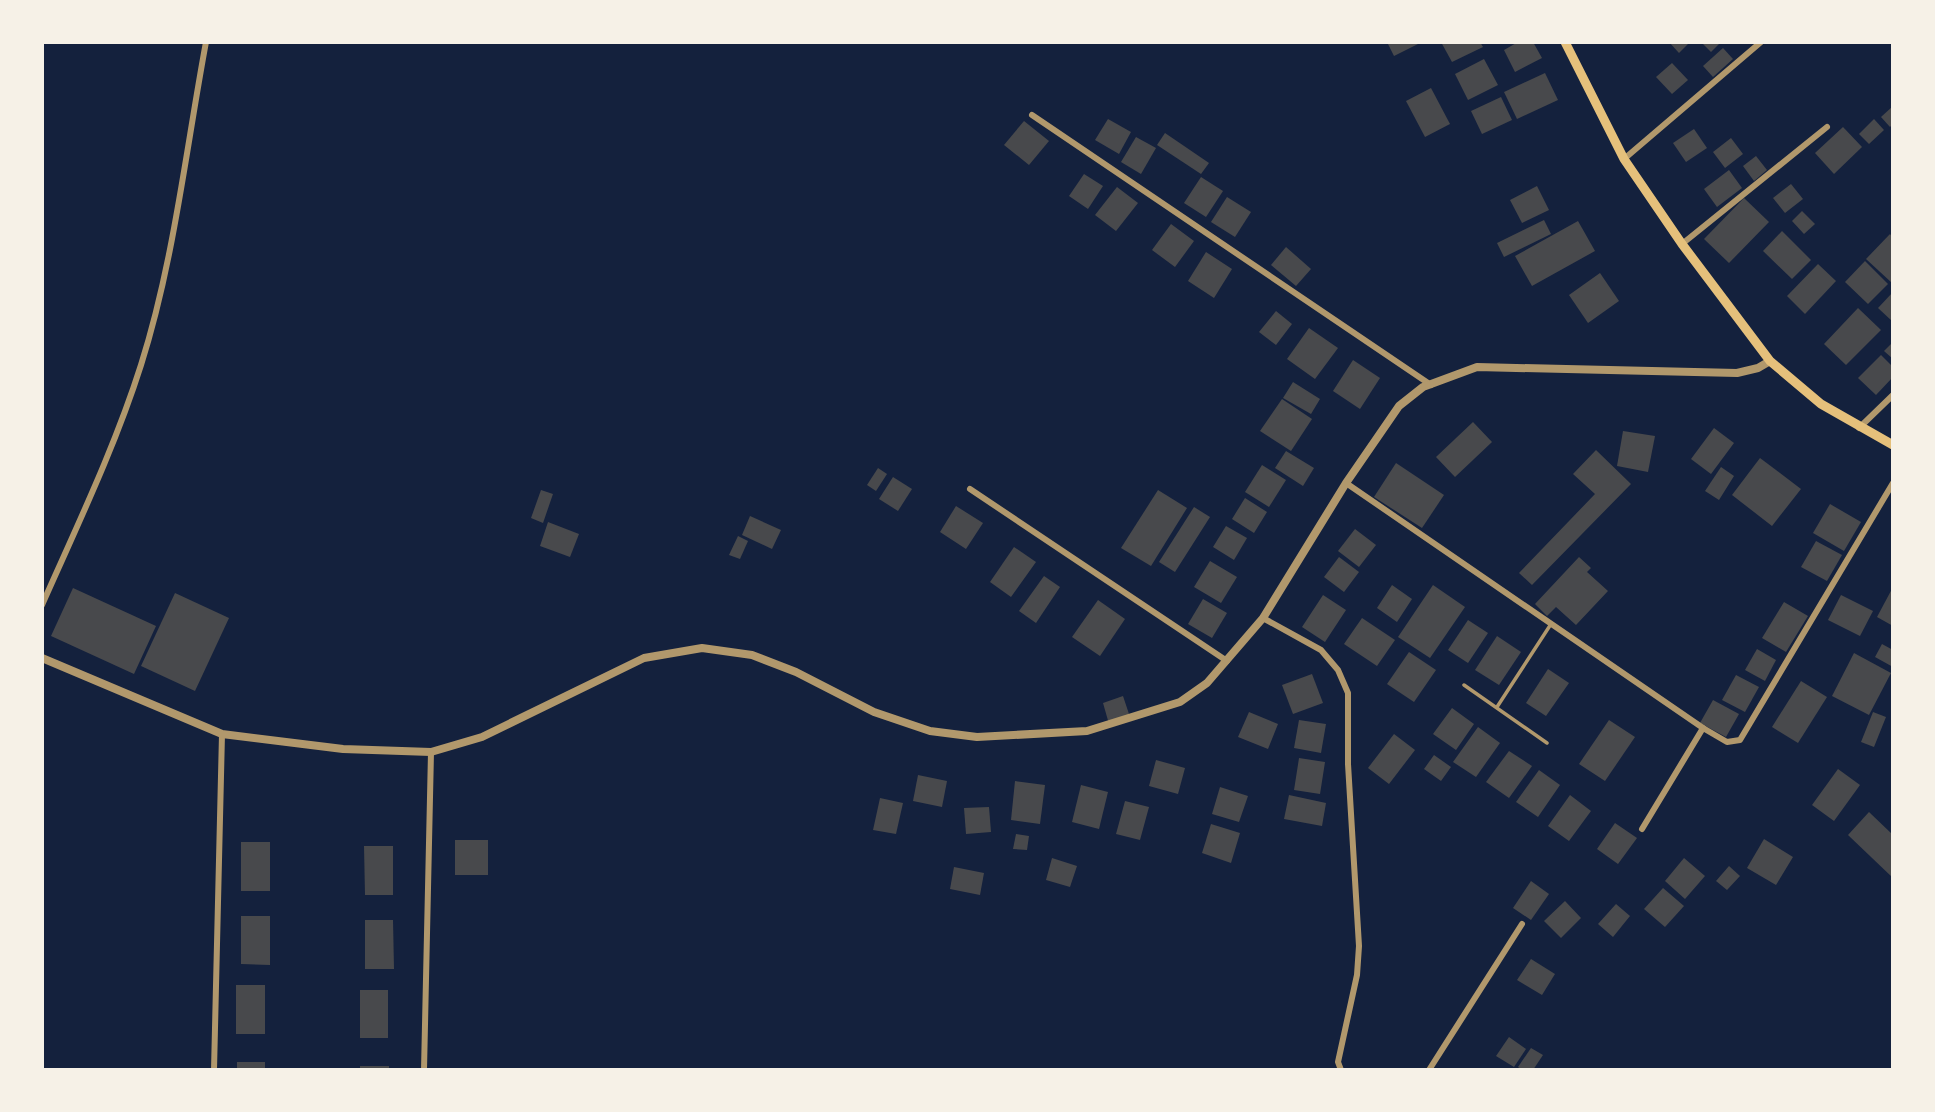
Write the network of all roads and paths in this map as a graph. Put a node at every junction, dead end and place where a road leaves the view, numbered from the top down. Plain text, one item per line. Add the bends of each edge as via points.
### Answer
1 (205, 42) edge
2 (1565, 42) edge
3 (1761, 42) edge
4 (1032, 115) dead end
5 (1827, 127) dead end
6 (1624, 159) junction
7 (1682, 244) junction
8 (1770, 361) junction
9 (1431, 385) junction
10 (1893, 395) edge
11 (1859, 428) junction
12 (1893, 444) edge
13 (1346, 483) junction
14 (1893, 483) edge
15 (970, 489) dead end
16 (42, 605) edge
17 (1263, 618) junction
18 (1551, 624) junction
19 (42, 658) edge
20 (1227, 662) junction
21 (1464, 685) dead end
22 (1497, 707) junction
23 (1703, 728) junction
24 (222, 734) junction
25 (1547, 743) dead end
26 (431, 752) junction
27 (1642, 829) dead end
28 (1522, 924) dead end
29 (214, 1070) edge
30 (424, 1070) edge
31 (1341, 1070) edge
32 (1429, 1070) edge

1 - 16 street via 168,251 142,363 114,440
2 - 6 main road
3 - 6 street
4 - 9 street
5 - 7 street
6 - 7 main road
7 - 8 main road
8 - 9 street via 1737,373 1477,368
8 - 11 main road via 1821,404
9 - 13 street via 1399,406
10 - 11 street
11 - 12 main road
13 - 17 street
13 - 18 street
14 - 23 street via 1740,740 1727,743
15 - 20 street
17 - 20 street
17 - 31 street via 1321,649 1338,670 1348,693 1359,946 1338,1062
18 - 22 lane
18 - 23 street
19 - 24 street
20 - 26 street via 1180,702 1134,719 1087,731 977,737 930,730 874,712 752,655 702,648 645,658 482,737
21 - 22 lane
22 - 25 lane
23 - 27 street
24 - 26 street via 307,746
24 - 29 street
26 - 30 street
28 - 32 street

